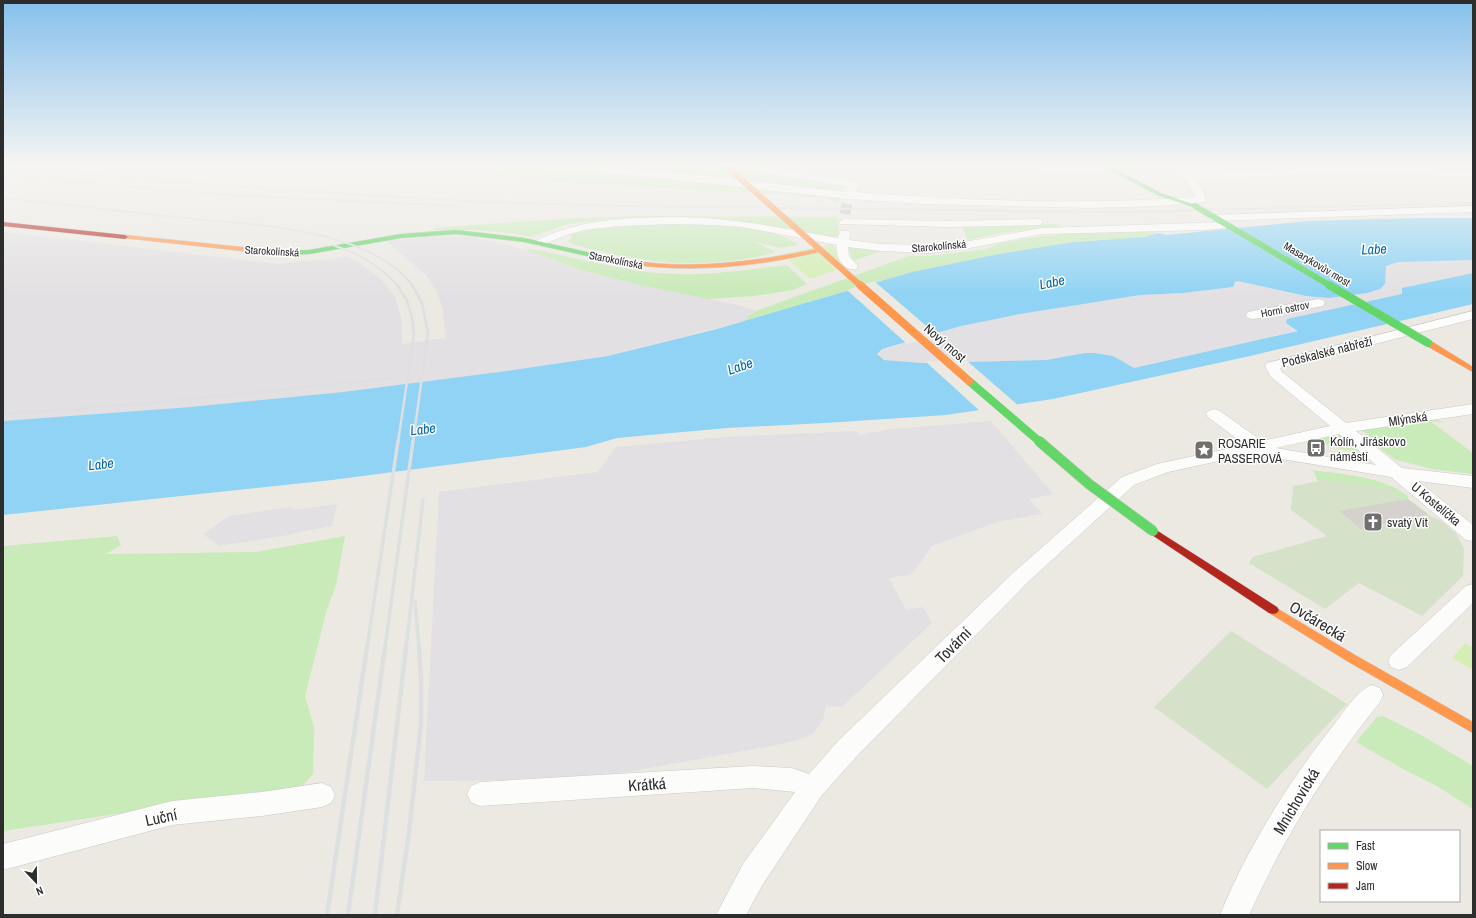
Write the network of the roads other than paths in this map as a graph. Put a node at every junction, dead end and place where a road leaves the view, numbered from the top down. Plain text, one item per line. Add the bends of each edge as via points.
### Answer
1 (774, 209) edge
2 (846, 209) joint
3 (1199, 209) edge
4 (1473, 209) edge
5 (3, 224) edge
6 (1222, 225) junction
7 (540, 243) junction
8 (843, 243) junction
9 (821, 250) junction
10 (852, 266) dead end
11 (1318, 303) dead end
12 (1253, 315) dead end
13 (1473, 315) edge
14 (1473, 370) edge
15 (1473, 409) edge
16 (1214, 414) dead end
17 (1343, 428) junction
18 (1258, 446) junction
19 (1237, 450) junction
20 (1399, 473) junction
21 (1473, 482) edge
22 (1153, 531) joint
23 (1473, 535) edge
24 (1473, 591) edge
25 (1399, 661) dead end
26 (1372, 695) dead end
27 (1473, 728) edge
28 (813, 787) junction
29 (322, 794) dead end
30 (480, 794) dead end
31 (3, 857) edge
32 (730, 915) edge
33 (1234, 915) edge

1 - 9 street, Nový most, bridge
2 - 4 street via 949,224 1159,220
2 - 8 street
3 - 6 street, Masarykovův most, bridge
5 - 7 street, Starokolínská via 281,254 305,253 381,238 431,233 482,233
6 - 8 street, Starokolínská via 1070,229 1003,237 958,247 901,249
6 - 14 street, Masarykovův most, bridge
7 - 8 street, Starokolínská via 562,232 588,226 696,220 743,224
7 - 9 street, Starokolínská via 621,262 668,268 719,267
8 - 10 street via 840,249 842,255
9 - 22 street, Nový most, bridge via 1029,434 1089,484
11 - 12 street, Horní ostrov
13 - 17 street, Podskalské nábřeží via 1272,366 1276,374
15 - 17 street, Mlýnská
16 - 18 street
17 - 18 street, Mlýnská
17 - 20 street, U Kostelíčka
18 - 19 street, Mlýnská
19 - 20 street via 1273,452
19 - 28 street, Tovární via 1163,468 1128,481 1021,577 847,749
20 - 21 street
20 - 23 street, U Kostelíčka
22 - 27 street, Ovčárecká via 1227,582 1325,643
24 - 25 street
26 - 33 street, Mnichovická via 1297,795
28 - 30 street, Krátká via 792,779 753,777
28 - 32 street, Tovární via 753,874
29 - 31 street, Luční via 262,804 172,813

